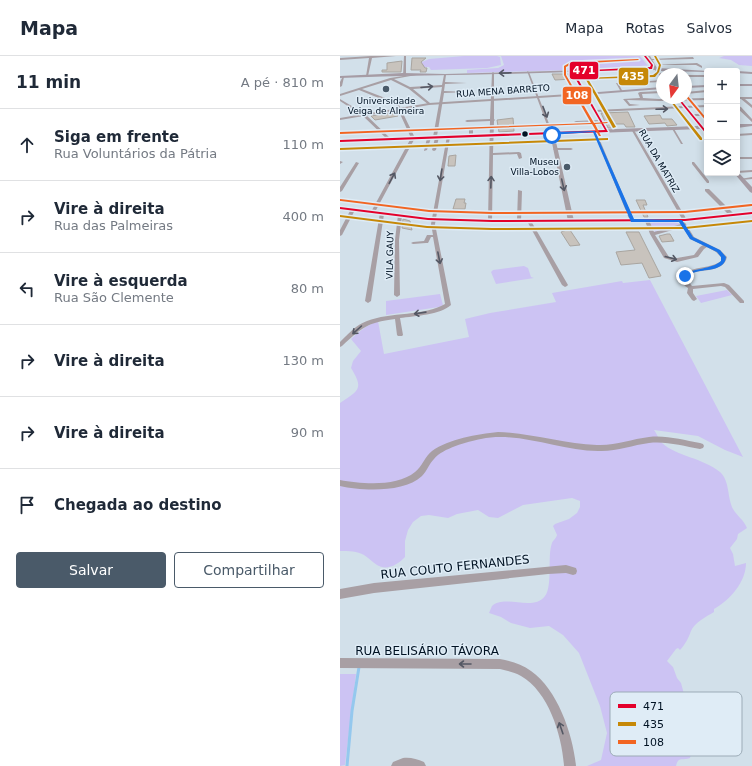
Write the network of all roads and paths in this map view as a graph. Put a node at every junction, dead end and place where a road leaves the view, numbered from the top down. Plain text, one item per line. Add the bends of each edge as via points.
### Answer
1 (379, 56) edge
2 (387, 56) edge
3 (396, 56) edge
4 (405, 56) edge
5 (644, 56) edge
6 (670, 56) edge
7 (345, 57) edge
8 (360, 57) edge
9 (372, 57) edge
10 (650, 58) edge
11 (693, 58) dead end
12 (340, 59) edge
13 (701, 67) dead end
14 (656, 68) junction
15 (636, 69) junction
16 (646, 69) junction
17 (572, 71) junction
18 (692, 71) edge
19 (528, 72) junction
20 (704, 72) edge
21 (740, 72) edge
22 (493, 73) junction
23 (752, 73) edge
24 (404, 75) junction
25 (445, 75) junction
26 (367, 76) junction
27 (692, 76) edge
28 (704, 76) edge
29 (342, 77) edge
30 (391, 79) junction
31 (656, 79) edge
32 (638, 82) dead end
33 (461, 83) junction
34 (466, 83) dead end
35 (616, 83) dead end
36 (444, 85) junction
37 (740, 85) edge
38 (752, 85) edge
39 (340, 86) edge
40 (704, 86) edge
41 (692, 87) edge
42 (410, 88) junction
43 (359, 89) junction
44 (656, 89) edge
45 (704, 91) edge
46 (443, 92) junction
47 (460, 92) junction
48 (466, 92) dead end
49 (621, 92) junction
50 (656, 92) edge
51 (692, 92) edge
52 (585, 94) junction
53 (340, 95) edge
54 (538, 96) junction
55 (642, 98) junction
56 (742, 98) joint
57 (752, 98) edge
58 (492, 99) junction
59 (627, 99) junction
60 (656, 99) edge
61 (692, 99) edge
62 (704, 99) edge
63 (340, 100) edge
64 (441, 103) junction
65 (429, 104) junction
66 (682, 104) edge
67 (652, 105) dead end
68 (704, 106) edge
69 (752, 107) edge
70 (398, 108) junction
71 (686, 108) junction
72 (740, 108) edge
73 (595, 111) junction
74 (364, 115) junction
75 (692, 115) junction
76 (704, 115) edge
77 (340, 119) edge
78 (493, 120) junction
79 (752, 120) edge
80 (467, 121) dead end
81 (601, 121) junction
82 (576, 122) dead end
83 (752, 125) edge
84 (740, 126) edge
85 (704, 127) edge
86 (471, 128) dead end
87 (672, 128) junction
88 (632, 130) junction
89 (594, 131) junction
90 (607, 131) junction
91 (552, 133) junction
92 (752, 134) edge
93 (492, 135) junction
94 (740, 135) edge
95 (471, 136) junction
96 (448, 137) junction
97 (413, 138) junction
98 (433, 138) junction
99 (389, 139) junction
100 (340, 142) edge
101 (682, 143) dead end
102 (571, 149) dead end
103 (425, 150) dead end
104 (434, 150) dead end
105 (555, 150) junction
106 (492, 154) junction
107 (520, 158) dead end
108 (740, 158) edge
109 (752, 158) edge
110 (357, 163) dead end
111 (693, 163) dead end
112 (752, 171) edge
113 (740, 172) edge
114 (700, 173) junction
115 (704, 173) edge
116 (740, 176) edge
117 (752, 178) edge
118 (742, 179) junction
119 (708, 182) dead end
120 (707, 190) dead end
121 (340, 191) edge
122 (520, 191) dead end
123 (752, 191) edge
124 (340, 208) edge
125 (353, 210) junction
126 (373, 212) junction
127 (752, 213) edge
128 (382, 214) junction
129 (732, 215) junction
130 (400, 216) junction
131 (434, 220) junction
132 (490, 221) junction
133 (519, 221) junction
134 (529, 221) junction
135 (571, 221) junction
136 (632, 221) junction
137 (647, 221) junction
138 (683, 222) junction
139 (652, 234) junction
140 (340, 235) edge
141 (435, 236) junction
142 (692, 238) junction
143 (413, 243) dead end
144 (707, 245) junction
145 (700, 251) junction
146 (565, 285) dead end
147 (691, 288) junction
148 (397, 295) dead end
149 (694, 299) dead end
150 (368, 301) dead end
151 (742, 302) dead end
152 (397, 316) junction
153 (400, 335) dead end
154 (340, 345) edge
155 (700, 446) dead end
156 (340, 483) edge
157 (573, 572) dead end
158 (340, 594) edge
159 (340, 664) edge
160 (397, 766) edge
161 (420, 766) edge
162 (570, 766) edge

1 - 2 street
1 - 9 street
2 - 3 street
4 - 24 street
5 - 16 main road via 652,66
6 - 10 street
7 - 8 street
7 - 12 street
8 - 9 street
9 - 26 street
10 - 11 street
10 - 14 main road
13 - 14 street via 697,64
14 - 15 main road
14 - 16 main road
15 - 16 main road
15 - 17 main road
17 - 19 main road
17 - 52 main road
18 - 20 main road
19 -> 22 main road
19 - 54 street
21 - 23 main road
22 - 25 main road
22 - 58 street
24 - 25 main road
24 - 26 main road via 373,78
24 - 30 street
25 - 36 street
26 - 29 main road
27 - 28 street
29 - 39 street
30 - 42 street
30 - 43 street
31 - 32 street
33 - 34 street
33 - 36 street
33 - 47 street
35 - 49 street
42 -> 36 street
36 - 46 street
37 - 38 main road
40 - 41 main road
42 - 65 street
43 - 53 street
43 - 70 street via 393,101
44 - 49 main road, RUA MENA BARRETO
45 - 51 street
46 - 47 street
46 - 64 street
47 - 48 street
49 - 52 main road, RUA MENA BARRETO
49 - 59 street
50 - 55 street via 641,93
52 - 54 street, RUA MENA BARRETO
52 - 73 street
54 - 58 street, RUA MENA BARRETO
54 -> 91 street
55 - 59 street
55 - 60 street
56 - 57 street
56 - 69 street
58 - 64 street, RUA MENA BARRETO
58 - 78 street
59 - 67 street via 630,106
61 - 62 street
63 - 74 street
64 - 65 street, RUA MENA BARRETO
64 - 98 street
65 - 70 street, RUA MENA BARRETO
66 - 71 main road
68 - 71 street
70 - 74 street, RUA MENA BARRETO
70 - 97 street
73 -> 71 street
71 - 75 main road
72 - 79 street
73 - 81 street
74 - 77 street, RUA MENA BARRETO
74 - 99 street
75 - 76 street
75 - 85 main road
78 - 80 street
78 - 93 street
81 - 82 street
81 - 90 street
83 - 84 main road
85 - 87 main road
86 - 95 street
87 - 88 main road
87 - 101 street
88 - 90 main road
88 - 138 street, RUA DA MATRIZ
89 - 90 main road
89 - 91 main road
89 - 136 street
91 - 93 main road
91 - 105 street
92 - 94 street
93 - 95 main road
93 - 106 street
95 - 96 main road
96 - 98 main road
96 -> 131 street
97 - 98 main road
97 - 99 main road
126 -> 97 street
98 - 103 street
98 - 104 street
99 - 100 main road
102 - 105 street
105 -> 135 street
106 - 107 street via 519,153
132 -> 106 street
108 - 109 street
110 - 121 street
111 - 114 street
112 - 113 street
114 - 115 street
114 - 119 street
116 - 118 main road
117 - 118 street
118 - 123 main road
120 - 129 street
122 - 133 street
124 - 125 main road
125 - 126 main road
125 - 140 street
126 - 128 main road
127 - 129 main road
128 - 130 main road
128 - 150 street
129 - 138 main road
130 - 131 main road
130 - 148 street, VILA GAUY via 397,240
131 - 132 main road
131 - 141 street
132 - 133 main road
133 - 134 main road
134 - 135 main road
134 - 146 street
135 - 136 main road
136 - 137 main road
137 - 138 main road
137 - 139 street
138 - 139 street
138 - 142 street, RUA DA MATRIZ
139 -> 145 street via 665,256 670,259 696,256
141 - 143 street via 429,236 426,242
141 -> 152 street via 448,306
142 - 144 street
142 - 145 street, RUA DA MATRIZ
144 - 145 street
144 - 147 street via 722,254 723,262 718,266 687,274 684,280
147 - 149 street via 690,293
147 - 151 street via 722,284
152 - 153 street
152 -> 154 street via 362,325
155 - 156 street via 650,440 611,448 597,448 538,438 485,436 436,452 430,456 420,473 405,482 361,487
157 - 158 street, RUA COUTO FERNANDES via 566,569 548,570 374,588
162 -> 159 street, RUA BELISÁRIO TÁVORA via 570,755 554,709 542,688 531,676 510,666
160 - 161 street via 411,763

